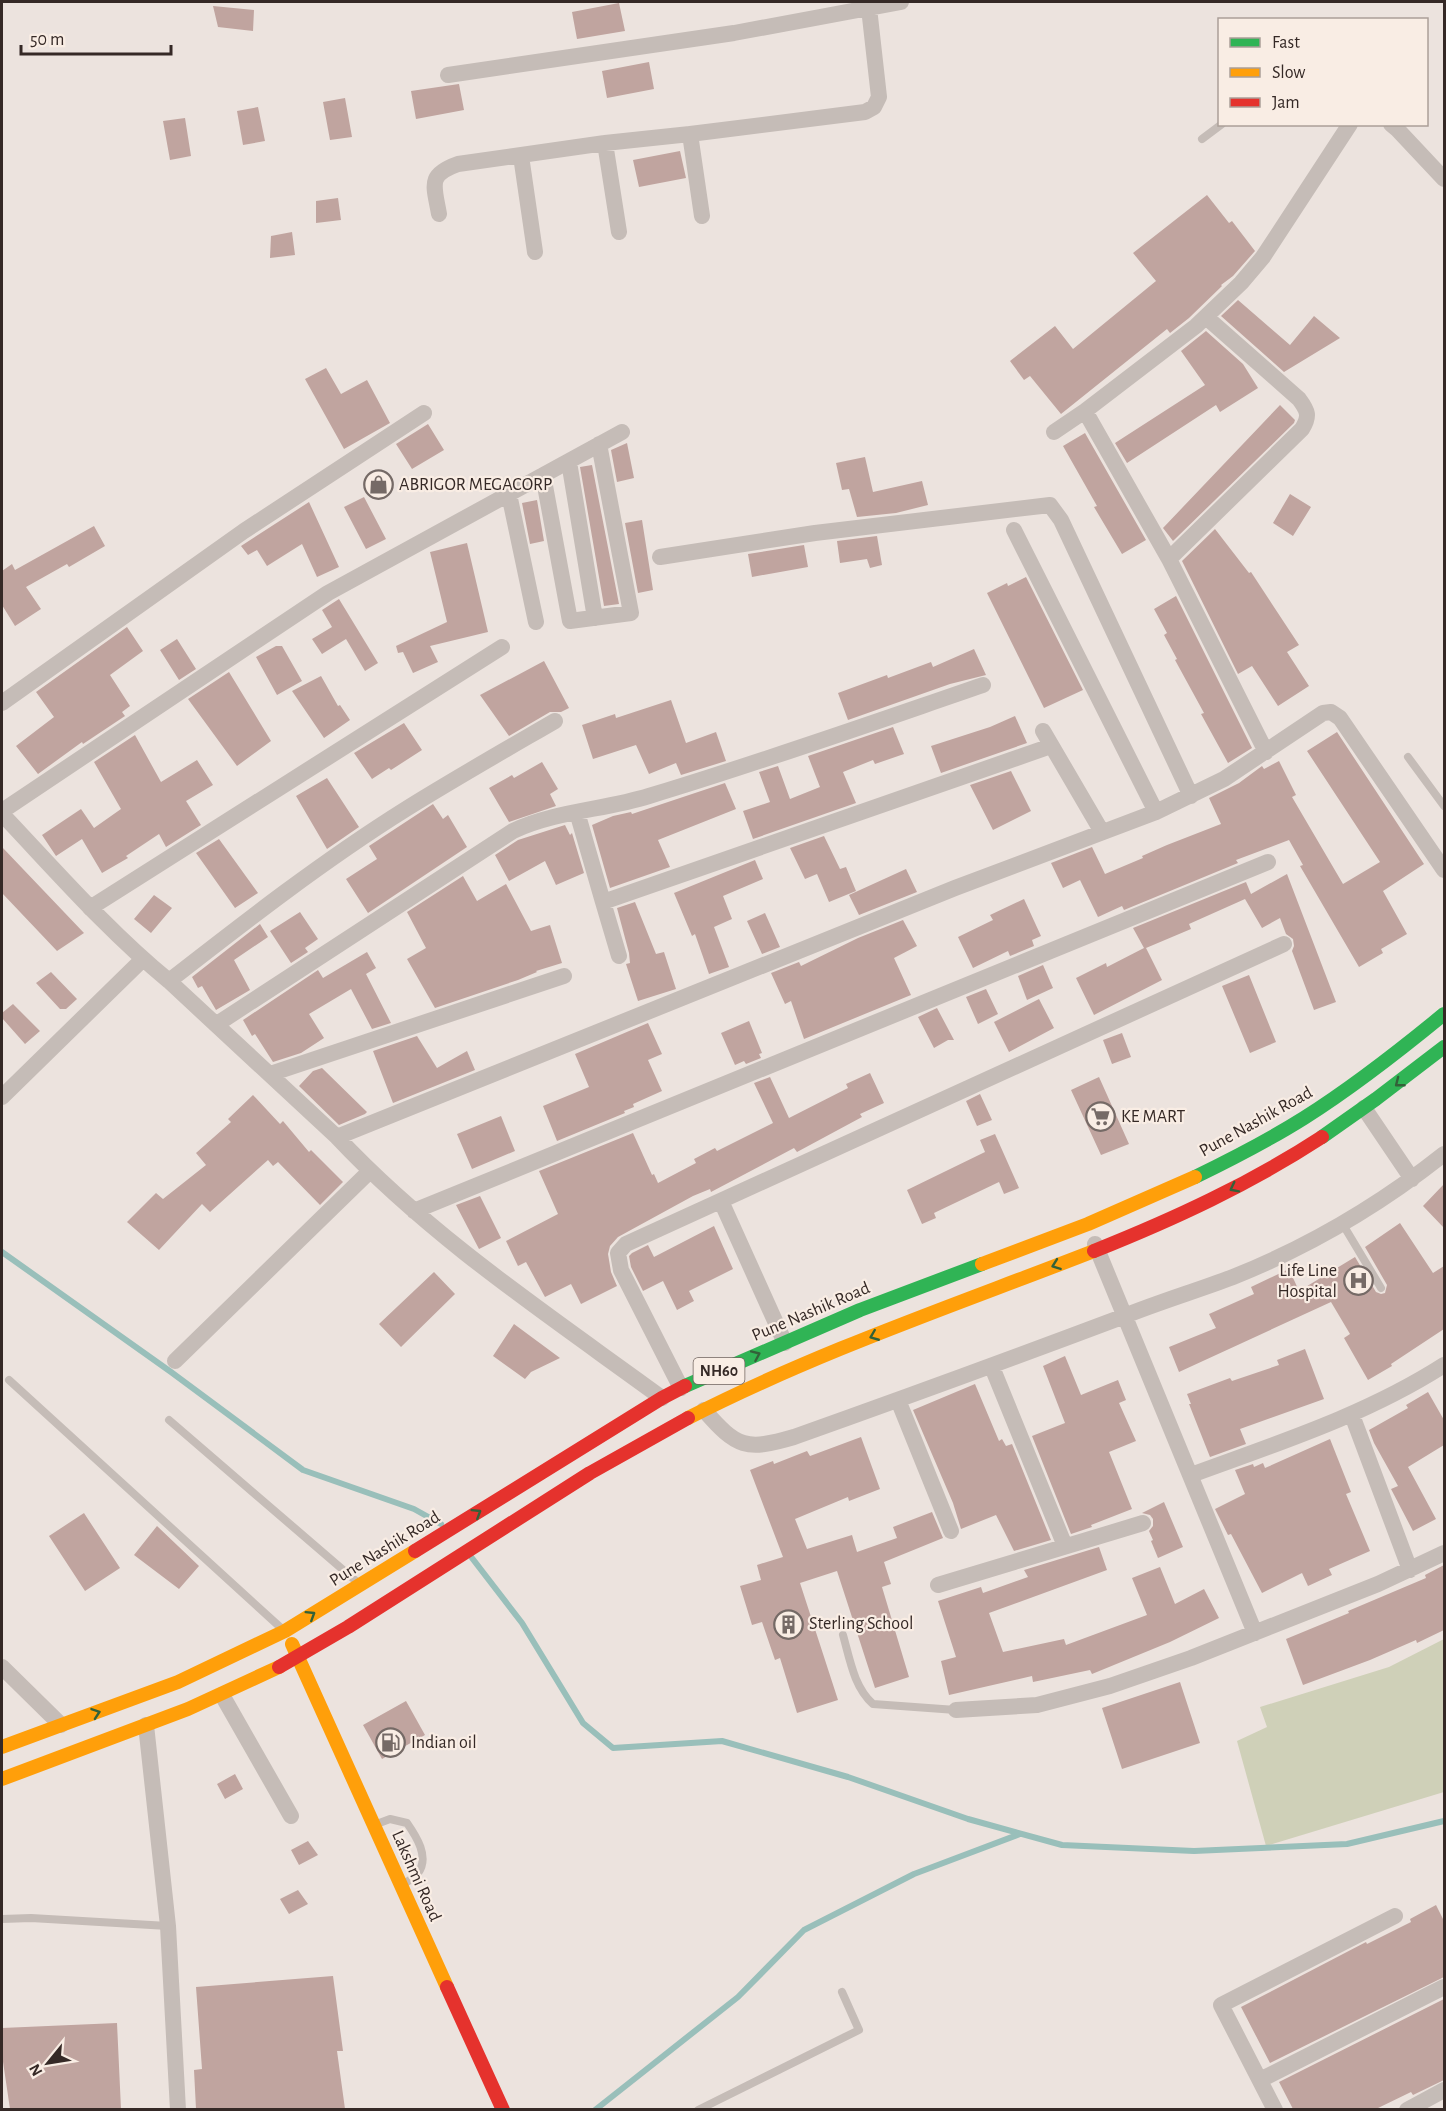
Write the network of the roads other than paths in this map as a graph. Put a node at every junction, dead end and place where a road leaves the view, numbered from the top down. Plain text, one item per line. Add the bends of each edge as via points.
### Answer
1 (901, 2) edge
2 (847, 7) edge
3 (869, 8) junction
4 (448, 75) dead end
5 (1219, 126) edge
6 (1349, 126) edge
7 (1393, 126) edge
8 (690, 134) junction
9 (1202, 139) dead end
10 (605, 143) junction
11 (521, 156) junction
12 (1444, 179) edge
13 (439, 213) dead end
14 (702, 216) dead end
15 (619, 231) dead end
16 (535, 252) dead end
17 (1206, 317) junction
18 (1085, 411) junction
19 (424, 413) dead end
20 (622, 432) dead end
21 (1054, 432) dead end
22 (599, 444) junction
23 (569, 462) junction
24 (543, 475) junction
25 (509, 494) junction
26 (1014, 530) dead end
27 (660, 557) dead end
28 (1169, 559) junction
29 (595, 618) junction
30 (536, 622) dead end
31 (502, 647) dead end
32 (983, 685) dead end
33 (2, 703) edge
34 (555, 721) dead end
35 (1266, 752) junction
36 (1408, 757) dead end
37 (1191, 796) junction
38 (1444, 806) edge
39 (2, 812) edge
40 (577, 812) junction
41 (1156, 812) junction
42 (1102, 832) junction
43 (1268, 862) dead end
44 (1444, 870) edge
45 (603, 902) junction
46 (90, 908) junction
47 (1284, 944) dead end
48 (619, 956) dead end
49 (143, 959) junction
50 (564, 976) dead end
51 (170, 981) junction
52 (1444, 1014) edge
53 (217, 1024) junction
54 (1444, 1047) edge
55 (270, 1074) junction
56 (2, 1097) edge
57 (1364, 1108) junction
58 (338, 1137) junction
59 (1444, 1154) edge
60 (370, 1171) junction
61 (1412, 1179) junction
62 (721, 1201) junction
63 (414, 1211) junction
64 (1342, 1223) junction
65 (1087, 1224) junction
66 (1097, 1250) junction
67 (1381, 1288) dead end
68 (1125, 1315) junction
69 (785, 1343) junction
70 (175, 1361) dead end
71 (1444, 1365) edge
72 (992, 1367) junction
73 (9, 1380) dead end
74 (681, 1388) junction
75 (662, 1398) junction
76 (898, 1400) junction
77 (704, 1410) junction
78 (1352, 1415) junction
79 (169, 1420) dead end
80 (1191, 1474) junction
81 (1143, 1523) dead end
82 (951, 1532) dead end
83 (1065, 1546) junction
84 (1444, 1553) edge
85 (1410, 1570) junction
86 (361, 1585) junction
87 (938, 1585) dead end
88 (285, 1631) junction
89 (1255, 1633) junction
90 (843, 1635) dead end
91 (299, 1656) junction
92 (2, 1667) edge
93 (222, 1695) junction
94 (956, 1710) joint
95 (61, 1725) junction
96 (146, 1725) junction
97 (2, 1747) edge
98 (2, 1779) edge
99 (291, 1816) dead end
100 (374, 1825) junction
101 (401, 1886) junction
102 (1395, 1916) dead end
103 (2, 1919) edge
104 (168, 1926) junction
105 (1444, 1987) edge
106 (842, 1992) dead end
107 (1260, 2080) junction
108 (1444, 2090) edge
109 (178, 2109) edge
110 (503, 2109) edge
111 (698, 2109) edge
112 (1275, 2109) edge
113 (1407, 2109) edge

1 - 3 street
2 - 3 street
2 - 4 street via 734,33
3 - 8 street via 879,96 874,107 865,112
5 - 9 lane
6 - 17 street via 1263,257
7 - 12 street
8 - 10 street
8 - 14 street
10 - 11 street
10 - 15 street
11 - 13 street via 441,170 434,183
11 - 16 street
17 - 18 street
17 - 28 street via 1299,399 1308,419
18 - 21 street
18 - 28 street
19 - 33 street via 244,531
20 - 22 street
22 - 23 street
22 - 29 street via 631,613
23 - 24 street
23 - 29 street
24 - 25 street
24 - 29 street via 570,621
25 - 30 street
25 - 39 street via 328,593
26 - 41 street
27 - 37 street via 815,533 1050,505 1062,520
28 - 35 street
31 - 46 street
32 - 40 street via 724,773 637,800
34 - 51 street via 363,838
35 - 37 street
35 - 44 street via 1323,713 1331,712 1340,718
36 - 38 lane
37 - 41 street
39 - 46 street
40 - 45 street
40 - 53 street via 536,820 513,831
41 - 42 street
42 - 45 street via 1047,739
42 - 58 street
43 - 63 street
45 - 48 street
46 - 49 street
47 - 62 street
49 - 51 street
49 - 56 street
50 - 55 street
51 - 53 street
52 - 65 main road, Pune Nashik Road / NH60 via 1396,1054 1282,1131 1215,1167
53 - 55 street
54 -> 57 main road, NH60
55 - 58 street
57 - 61 street
57 -> 66 main road, NH60 via 1255,1178
58 - 60 street
59 - 61 street
60 - 63 street
60 - 70 street
61 - 64 street
62 - 69 street
62 - 74 street via 626,1244 618,1253 621,1270
63 - 75 street via 472,1259
64 - 67 lane
64 - 68 street via 1234,1276
65 - 66 street
65 - 69 main road, Pune Nashik Road / NH60
66 - 68 street
66 -> 77 main road, NH60 via 944,1307 773,1377
68 - 72 street
68 - 80 street
74 -> 69 main road, Pune Nashik Road / NH60
71 - 78 street
72 - 76 street
72 - 83 street
73 - 88 lane
74 - 75 main road, Pune Nashik Road / NH60
86 -> 75 main road, Pune Nashik Road / NH60
76 - 77 street via 765,1446 747,1445 725,1434
76 - 82 street
77 - 91 main road, NH60 via 631,1449
78 - 80 street
78 - 85 street
79 - 86 lane
80 - 89 street
81 - 83 street
83 - 87 street
84 - 85 street
85 - 89 street
88 -> 86 main road, Pune Nashik Road / NH60
88 - 91 main road, Lakshmi Road
95 -> 88 main road, Pune Nashik Road / NH60 via 178,1682
89 - 94 street via 1110,1686 1037,1705
90 - 94 lane via 858,1684 873,1704
91 - 93 main road, NH60
91 - 100 main road, Lakshmi Road
92 - 95 street
93 - 96 main road, NH60
93 - 99 street
95 - 97 main road, Pune Nashik Road / NH60
96 - 98 main road, NH60
96 - 104 street
100 - 101 main road, Lakshmi Road
100 - 101 lane via 390,1819 407,1823 422,1849 418,1874
101 - 110 main road, Lakshmi Road
102 - 107 street via 1221,2005
103 - 104 lane
104 - 109 street
105 - 107 street
106 - 111 lane via 860,2030
107 - 112 street
108 - 113 street

